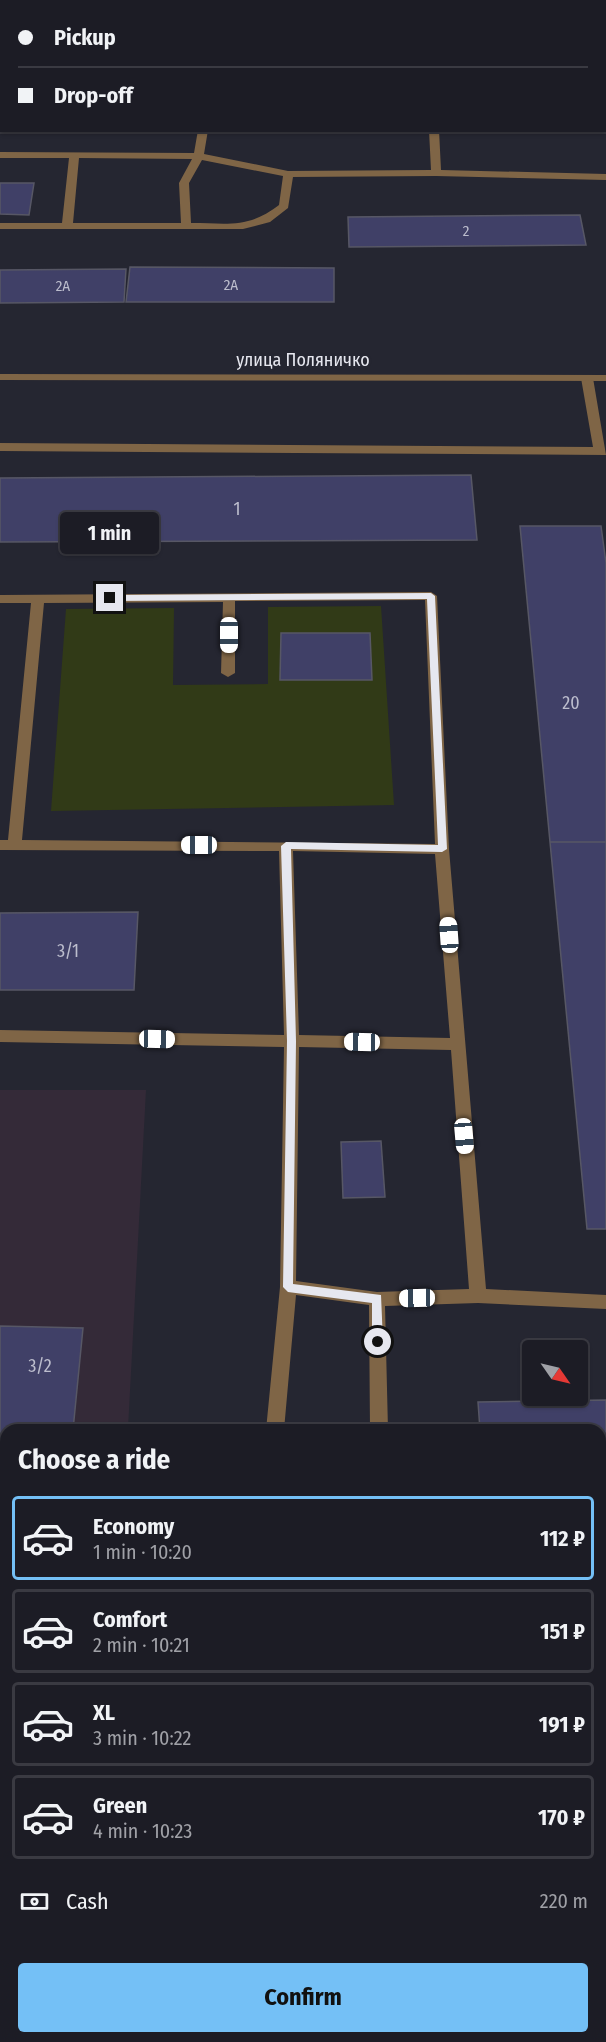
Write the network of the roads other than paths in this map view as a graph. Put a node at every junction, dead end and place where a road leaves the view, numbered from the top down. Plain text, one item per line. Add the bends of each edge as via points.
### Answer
1 (203, 132) edge
2 (434, 132) edge
3 (0, 155) edge
4 (74, 155) junction
5 (199, 156) junction
6 (436, 173) junction
7 (288, 174) junction
8 (606, 177) edge
9 (0, 226) edge
10 (67, 226) junction
11 (186, 226) junction
12 (0, 377) edge
13 (587, 378) junction
14 (606, 378) edge
15 (0, 447) edge
16 (603, 451) edge
17 (229, 597) junction
18 (38, 598) junction
19 (0, 599) edge
20 (228, 673) dead end
21 (0, 845) edge
22 (15, 845) junction
23 (286, 846) junction
24 (442, 849) junction
25 (0, 1036) edge
26 (291, 1041) junction
27 (456, 1044) junction
28 (288, 1287) junction
29 (478, 1296) junction
30 (377, 1299) junction
31 (606, 1302) edge
32 (276, 1424) edge
33 (379, 1424) edge

1 - 5 street
2 - 6 street
3 - 4 street
4 - 5 street
4 - 10 street
5 - 7 street
5 - 11 street via 184,183
6 - 7 street
6 - 8 street
7 - 11 street via 284,206 266,220 243,226
9 - 10 street
10 - 11 street
12 - 13 street, улица Поляничко
13 - 14 street, улица Поляничко
13 - 16 street
15 - 16 street
17 - 18 street
17 - 20 street
17 - 24 street via 431,596
18 - 19 street
18 - 22 street
21 - 22 street
22 - 23 street
23 - 24 street
23 - 26 street
24 - 27 street
25 - 26 street
26 - 27 street
26 - 28 street
27 - 29 street
28 - 30 street
28 - 32 street
29 - 30 street
29 - 31 street
30 - 33 street

